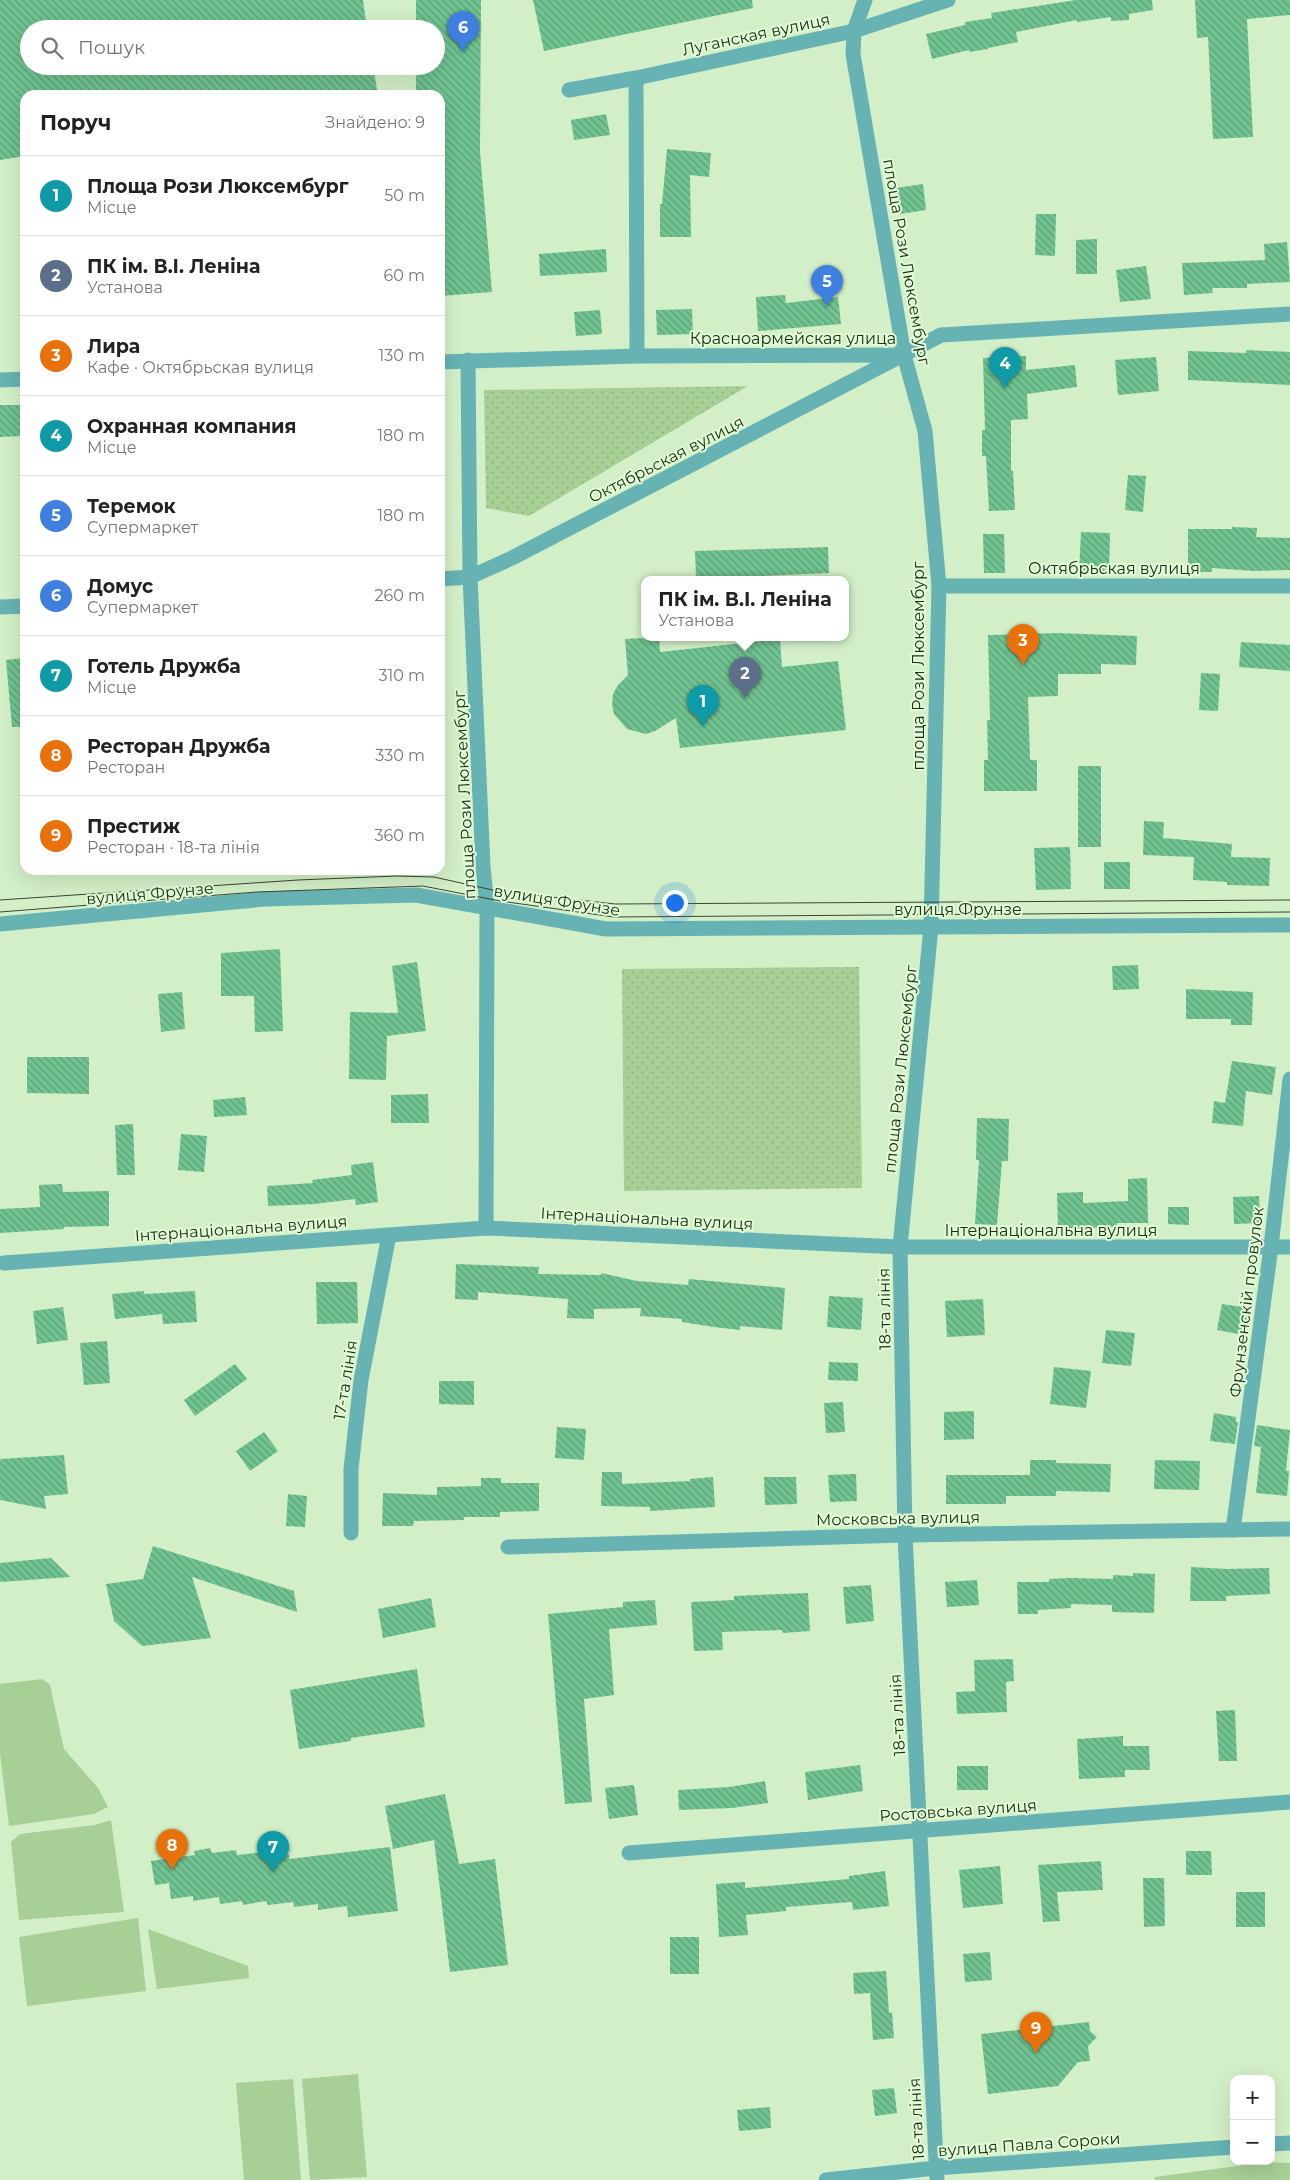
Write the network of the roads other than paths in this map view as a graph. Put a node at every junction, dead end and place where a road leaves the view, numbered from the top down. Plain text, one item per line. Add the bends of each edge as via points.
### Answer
1 (865, 0) edge
2 (948, 0) edge
3 (854, 31) junction
4 (636, 78) junction
5 (569, 90) dead end
6 (1290, 314) edge
7 (637, 356) junction
8 (904, 356) junction
9 (468, 360) junction
10 (445, 362) edge
11 (20, 379) edge
12 (0, 380) edge
13 (470, 577) junction
14 (445, 579) edge
15 (939, 586) junction
16 (1290, 586) edge
17 (20, 606) edge
18 (0, 607) edge
19 (487, 906) junction
20 (0, 924) edge
21 (1290, 925) edge
22 (931, 927) junction
23 (1290, 1078) edge
24 (486, 1228) junction
25 (390, 1235) junction
26 (900, 1247) junction
27 (1271, 1247) junction
28 (1290, 1247) edge
29 (4, 1263) dead end
30 (1290, 1529) edge
31 (1233, 1530) junction
32 (350, 1533) dead end
33 (905, 1535) junction
34 (508, 1547) dead end
35 (1290, 1802) edge
36 (920, 1830) junction
37 (630, 1853) dead end
38 (1290, 2143) edge
39 (1275, 2144) edge
40 (1230, 2147) edge
41 (936, 2174) edge
42 (826, 2180) edge

1 - 3 street, площа Рози Люксембург
2 - 3 street, Луганская вулиця
3 - 4 street, Луганская вулиця
3 - 8 street, площа Рози Люксембург via 853,54
4 - 5 street, Луганская вулиця
4 - 7 street
6 - 8 street, Красноармейская улица via 941,335
7 - 8 street, Красноармейская улица
7 - 9 street, Красноармейская улица
8 - 13 street, Октябрьская вулиця
8 - 15 street, площа Рози Люксембург via 925,431
9 - 10 street, Красноармейская улица
9 - 13 street, площа Рози Люксембург
11 - 12 street
13 - 14 street, Октябрьская вулиця
13 - 19 street, площа Рози Люксембург
15 - 16 street, Октябрьская вулиця
15 - 22 street, площа Рози Люксембург
17 - 18 street
19 - 20 street, вулиця Фрунзе via 416,895 274,899
19 - 22 street, вулиця Фрунзе via 606,929
19 - 24 street, площа Рози Люксембург
21 - 22 street, вулиця Фрунзе
22 - 26 street, площа Рози Люксембург
23 - 27 street, Фрунзенскій провулок
24 - 25 street, Інтернаціональна вулиця
24 - 26 street, Інтернаціональна вулиця
25 - 29 street, Інтернаціональна вулиця
25 - 32 street, 17-та лінія via 361,1380 350,1469
26 - 27 street, Інтернаціональна вулиця
26 - 33 street, 18-та лінія
27 - 28 street, Інтернаціональна вулиця
27 - 31 street, Фрунзенскій провулок
30 - 31 street, Московська вулиця
31 - 33 street, Московська вулиця
33 - 34 street, Московська вулиця
33 - 36 street, 18-та лінія
35 - 36 street, Ростовська вулиця
36 - 37 street, Ростовська вулиця
36 - 41 street, 18-та лінія
38 - 39 street
40 - 41 street, вулиця Павла Сороки
41 - 42 street, вулиця Павла Сороки

